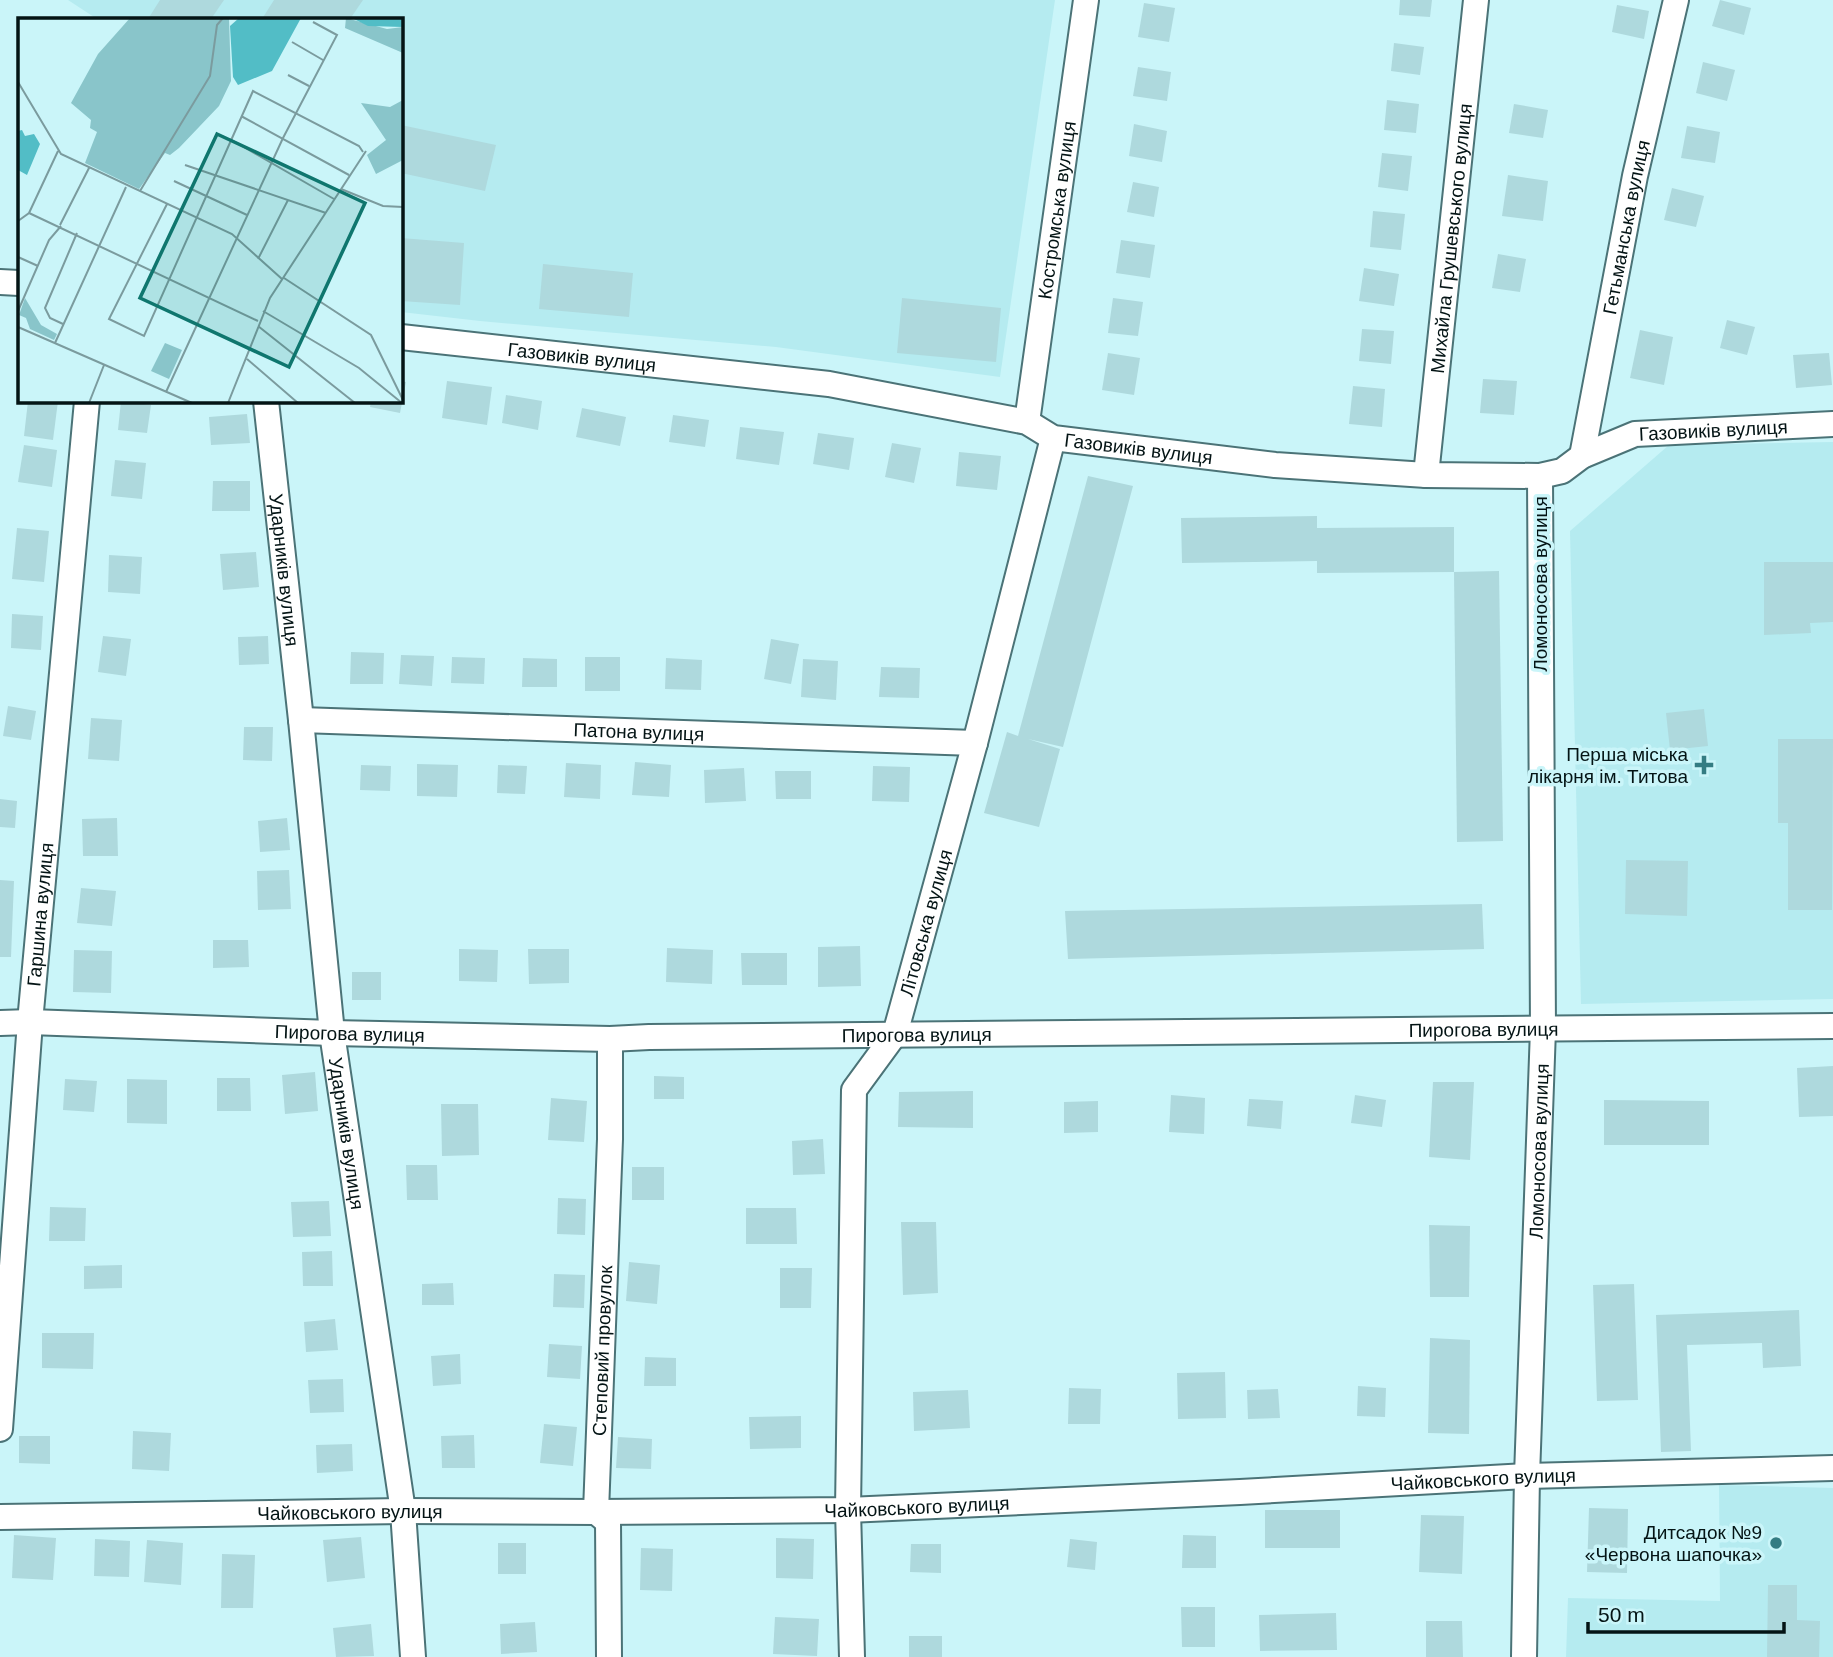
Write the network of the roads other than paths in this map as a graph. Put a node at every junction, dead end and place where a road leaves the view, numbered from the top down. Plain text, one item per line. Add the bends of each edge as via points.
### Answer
1 (1086, 0) edge
2 (1476, 0) edge
3 (1676, 0) edge
4 (0, 282) edge
5 (18, 283) edge
6 (402, 337) edge
7 (87, 402) edge
8 (266, 402) edge
9 (1027, 422) junction
10 (1833, 424) edge
11 (1053, 439) junction
12 (1582, 456) junction
13 (1426, 475) junction
14 (1540, 476) junction
15 (301, 720) junction
16 (975, 743) junction
17 (30, 1022) junction
18 (0, 1023) edge
19 (1833, 1026) edge
20 (1543, 1029) junction
21 (332, 1033) junction
22 (895, 1034) junction
23 (610, 1039) junction
24 (0, 1429) edge
25 (1833, 1468) edge
26 (1527, 1476) junction
27 (848, 1510) junction
28 (403, 1511) junction
29 (596, 1512) junction
30 (0, 1517) edge
31 (413, 1657) edge
32 (609, 1657) edge
33 (852, 1657) edge
34 (1524, 1657) edge

1 - 9 street, Костромська вулиця
2 - 13 street, Михайла Грушевського вулиця
3 - 12 street, Гетьманська вулиця via 1635,176
4 - 5 street
6 - 9 street, Газовиків вулиця via 829,384
7 - 17 street, Гаршина вулиця
8 - 15 street, Ударників вулиця
9 - 11 street, Газовиків вулиця
10 - 12 street, Газовиків вулиця via 1635,434
11 - 13 street, Газовиків вулиця via 1275,465
11 - 16 street, Літовська вулиця
12 - 14 street, Газовиків вулиця via 1562,471
13 - 14 street, Газовиків вулиця
14 - 20 street, Ломоносова вулиця
15 - 16 street, Патона вулиця
15 - 21 street, Ударників вулиця
16 - 22 street, Літовська вулиця
17 - 18 street, Пирогова вулиця
17 - 21 street, Пирогова вулиця
17 - 24 street, Гаршина вулиця
19 - 20 street, Пирогова вулиця
20 - 22 street, Пирогова вулиця
20 - 26 street, Ломоносова вулиця
21 - 23 street, Пирогова вулиця
21 - 28 street, Ударників вулиця
22 - 23 street, Пирогова вулиця
22 - 27 street, Літовська вулиця via 854,1090
23 - 29 street, Степовий провулок
25 - 26 street, Чайковського вулиця
26 - 27 street, Чайковського вулиця
26 - 34 street, Ломоносова вулиця
27 - 29 street, Чайковського вулиця
27 - 33 street, Літовська вулиця
28 - 29 street, Чайковського вулиця
28 - 30 street, Чайковського вулиця
28 - 31 street, Ударників вулиця
29 - 32 street, Степовий провулок via 608,1522

